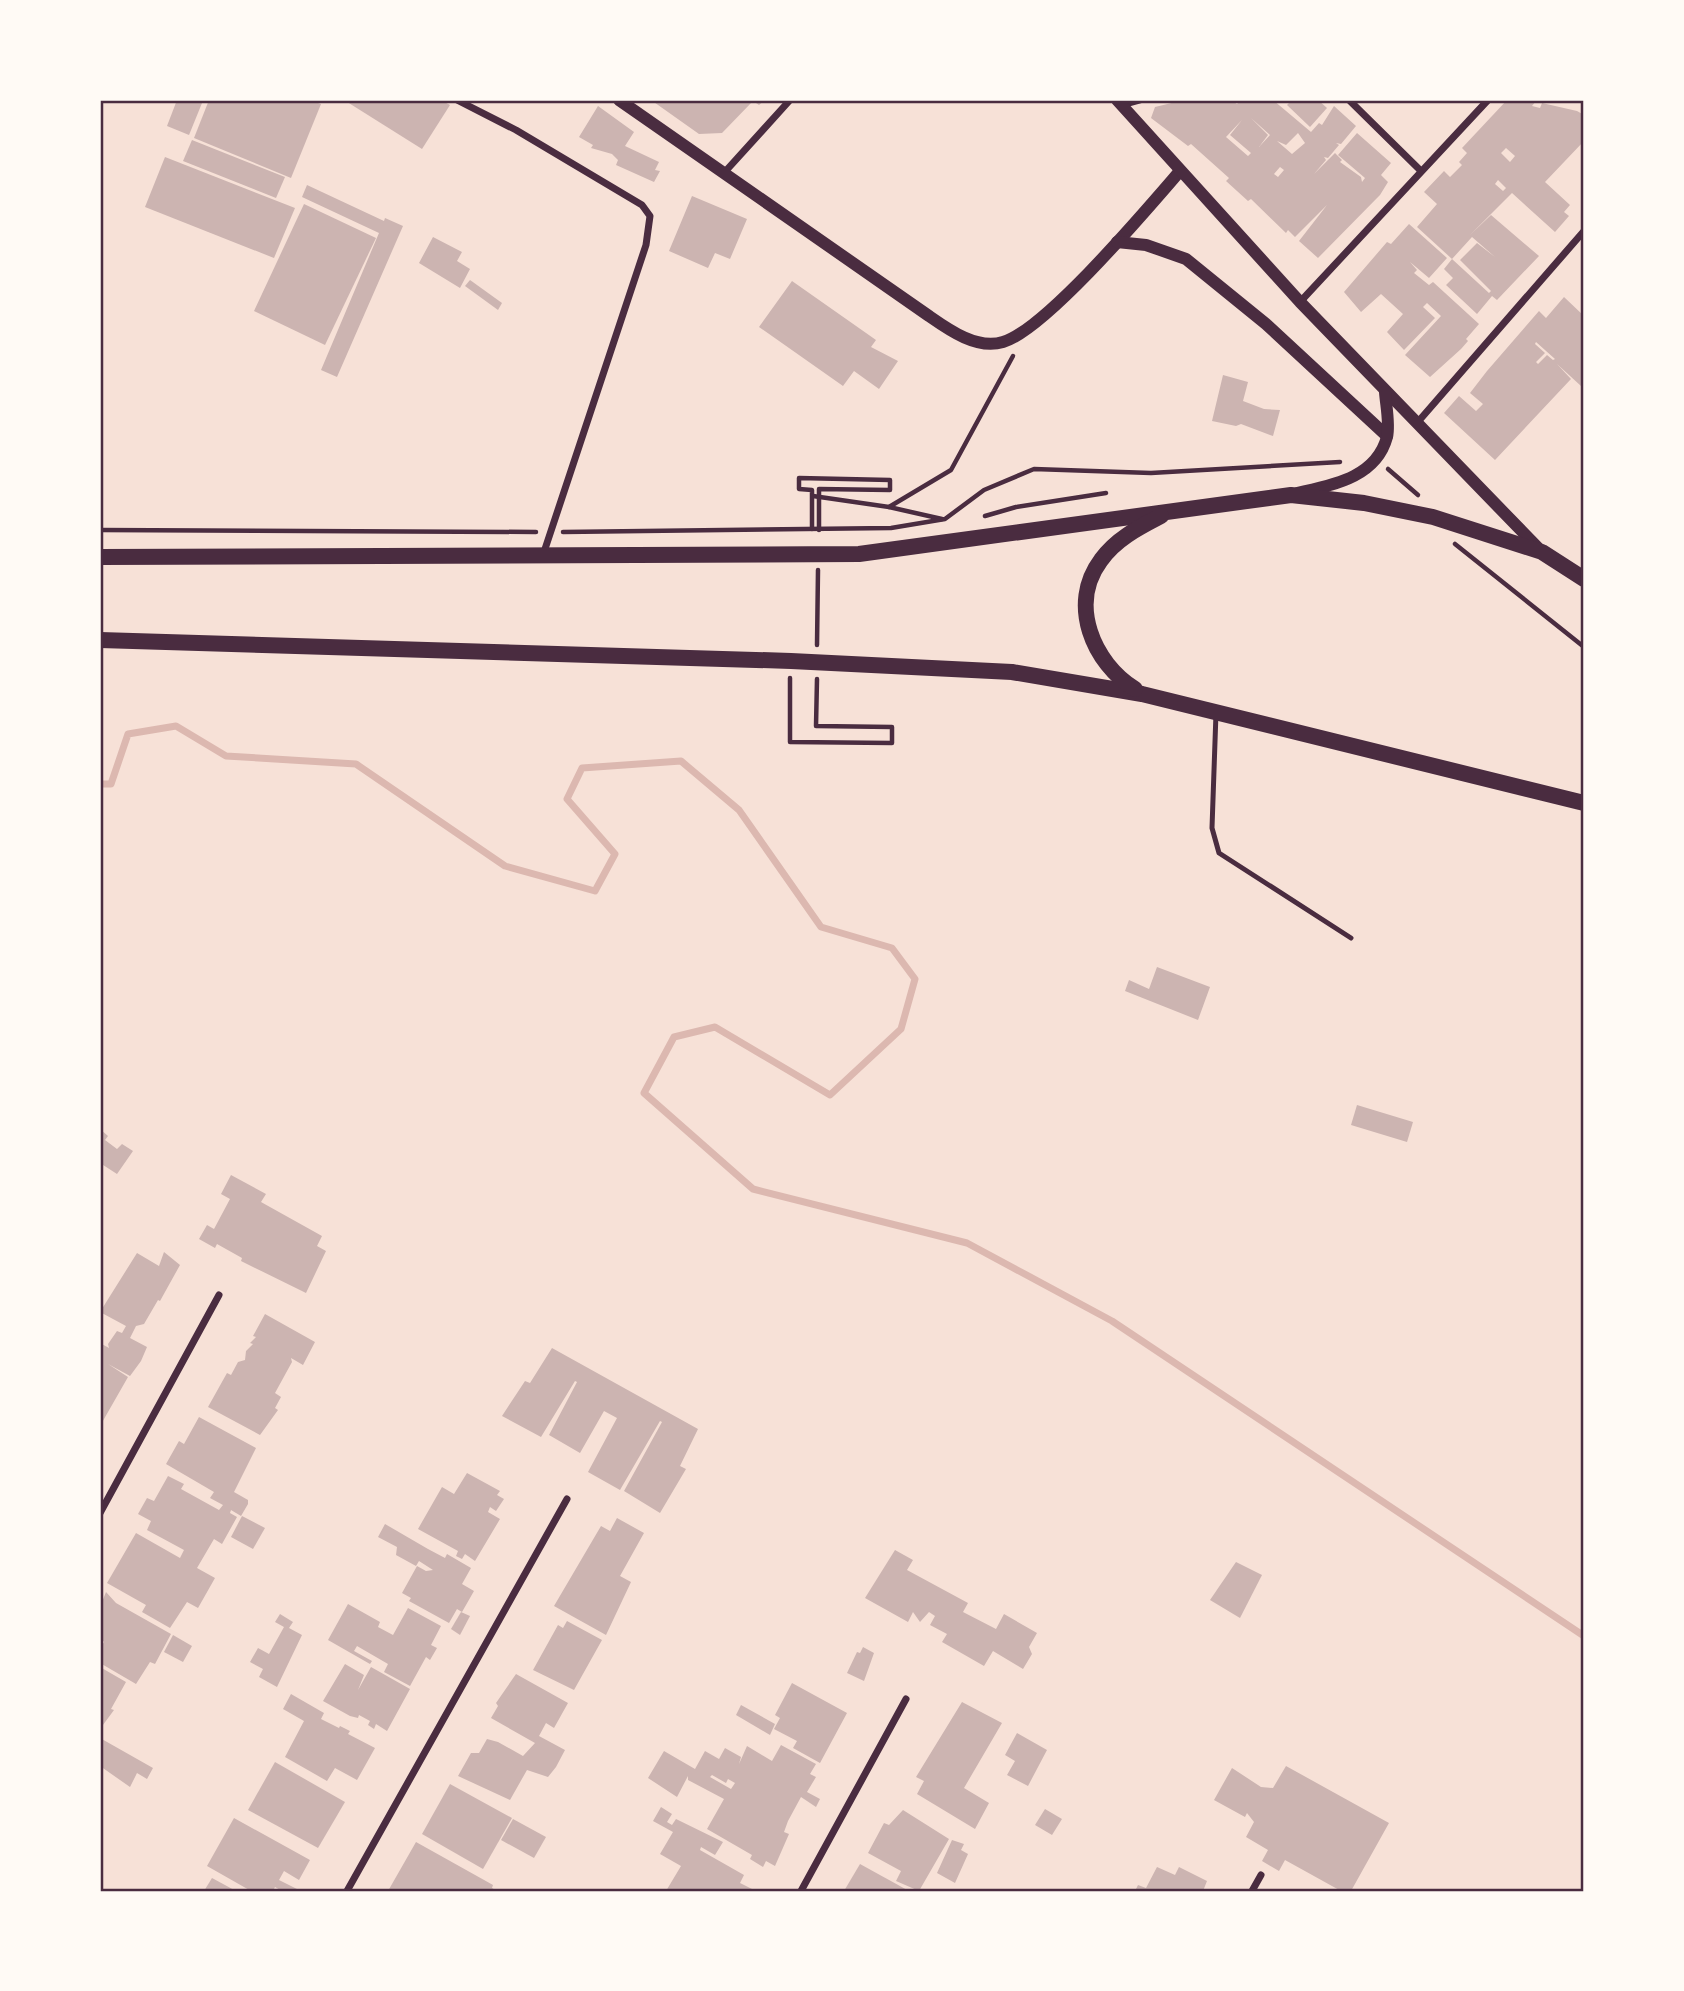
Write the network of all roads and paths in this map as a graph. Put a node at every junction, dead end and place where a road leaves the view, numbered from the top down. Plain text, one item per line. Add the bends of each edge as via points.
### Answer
1 (457, 100) edge
2 (619, 100) edge
3 (790, 100) edge
4 (1140, 100) edge
5 (1349, 100) edge
6 (1488, 100) edge
7 (1119, 102) edge
8 (1420, 170) junction
9 (1180, 171) junction
10 (722, 175) junction
11 (1584, 231) edge
12 (1117, 242) junction
13 (1300, 302) junction
14 (1028, 330) junction
15 (1385, 392) junction
16 (1417, 423) junction
17 (1387, 436) junction
18 (1375, 460) junction
19 (1106, 493) dead end
20 (1291, 495) junction
21 (813, 496) junction
22 (888, 507) junction
23 (1172, 510) junction
24 (1433, 517) junction
25 (945, 519) junction
26 (976, 519) dead end
27 (954, 521) dead end
28 (812, 529) junction
29 (100, 530) edge
30 (819, 531) dead end
31 (551, 532) junction
32 (1454, 543) dead end
33 (1542, 552) junction
34 (542, 555) junction
35 (100, 557) edge
36 (818, 559) dead end
37 (1584, 579) edge
38 (100, 640) edge
39 (1584, 647) edge
40 (817, 657) dead end
41 (791, 661) junction
42 (817, 671) dead end
43 (1142, 694) junction
44 (1216, 713) junction
45 (1539, 789) junction
46 (1584, 795) edge
47 (1584, 803) edge
48 (1351, 938) dead end
49 (219, 1295) dead end
50 (567, 1499) dead end
51 (100, 1513) edge
52 (906, 1699) dead end
53 (1261, 1875) dead end
54 (347, 1891) edge
55 (801, 1891) edge
56 (1252, 1891) edge

1 - 31 street via 642,205 650,216 646,245
2 - 10 street
3 - 10 street
4 - 7 street
5 - 8 street
6 - 8 street
7 - 9 street
8 - 13 street
9 - 12 street
9 - 13 street
10 - 14 street via 965,338 1002,343
11 - 16 street
12 - 14 street
12 - 17 street via 1146,245 1186,259 1266,324
13 - 15 street
14 - 22 path via 951,470
15 - 16 street
15 - 17 street
16 - 33 street
17 - 18 street
18 - 20 street via 1345,482
18 - 24 path via 1414,489
18 - 25 path via 1151,473 1034,469 984,490
19 - 26 path via 1016,507
20 - 23 main road
20 - 24 main road
21 - 22 path
21 - 28 path
21 - 30 path via 812,490 799,489 799,478 890,480 890,490 819,489
22 - 25 path
23 - 34 main road via 859,554
23 - 43 main road via 1130,531 1112,547 1095,569 1087,593 1087,620 1105,665
24 - 33 main road
25 - 27 path
25 - 28 path via 891,528
28 - 31 path
29 - 31 path
31 - 34 street
32 - 39 path
33 - 37 main road
34 - 35 main road
36 - 40 path
38 - 41 main road
41 - 42 path via 790,742 892,743 892,727 817,726
41 - 43 main road via 1012,672
43 - 44 main road
44 - 45 main road
44 - 48 lane via 1212,828 1219,853
45 - 46 main road
45 - 47 main road
49 - 51 street
50 - 54 street
52 - 55 street
53 - 56 street

